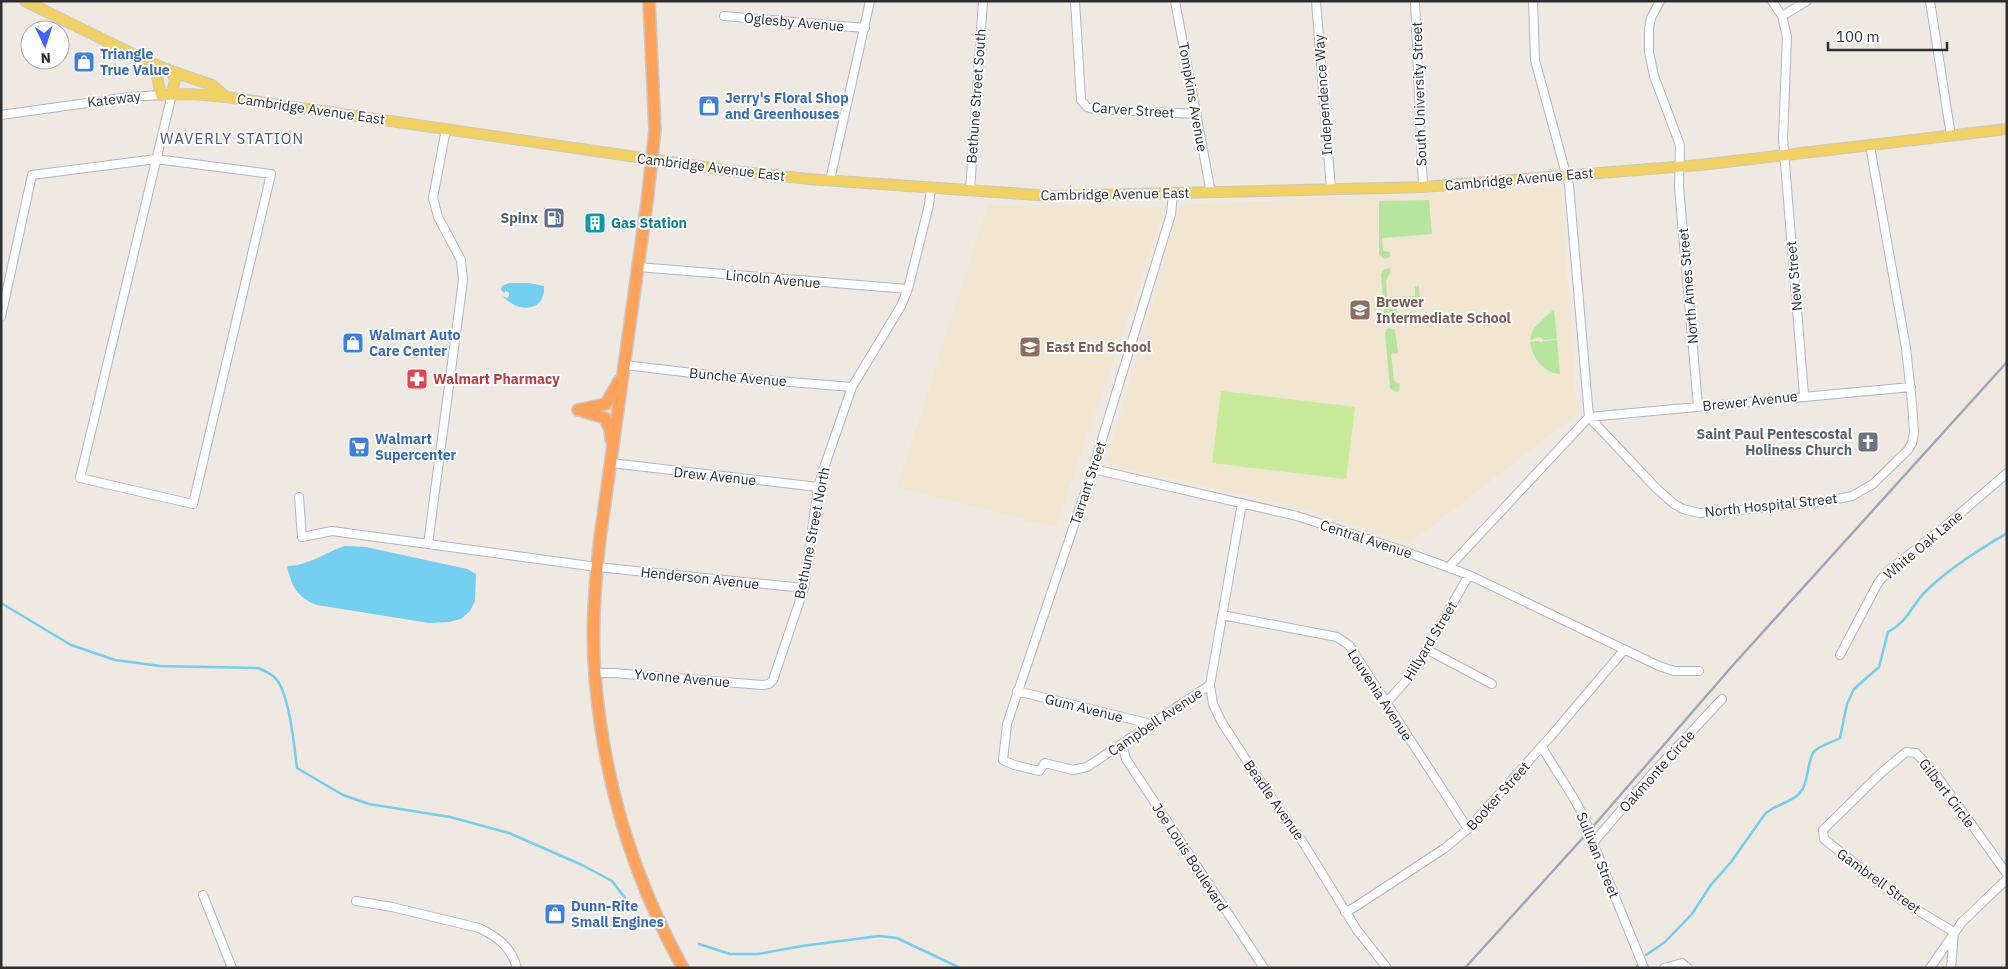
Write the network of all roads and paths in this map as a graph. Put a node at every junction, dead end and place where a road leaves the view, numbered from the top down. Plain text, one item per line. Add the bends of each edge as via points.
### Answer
1 (25, 1) edge
2 (649, 1) edge
3 (870, 1) edge
4 (983, 1) edge
5 (1075, 1) edge
6 (1176, 1) edge
7 (1316, 1) edge
8 (1415, 1) edge
9 (1533, 1) edge
10 (1660, 1) edge
11 (1772, 1) edge
12 (1807, 1) edge
13 (1930, 1) edge
14 (724, 16) dead end
15 (1782, 16) junction
16 (865, 28) junction
17 (146, 60) junction
18 (171, 70) junction
19 (172, 94) junction
20 (161, 95) junction
21 (226, 97) junction
22 (1197, 114) junction
23 (1, 115) edge
24 (446, 129) junction
25 (2007, 129) edge
26 (1951, 136) junction
27 (1870, 146) junction
28 (1784, 156) junction
29 (156, 159) junction
30 (652, 161) junction
31 (1679, 167) junction
32 (1568, 175) junction
33 (830, 180) junction
34 (1423, 187) junction
35 (931, 188) junction
36 (1331, 189) junction
37 (970, 191) junction
38 (1210, 193) junction
39 (1173, 194) junction
40 (638, 267) junction
41 (908, 290) junction
42 (1, 317) edge
43 (625, 367) junction
44 (1910, 386) junction
45 (852, 387) junction
46 (1804, 395) junction
47 (1698, 406) junction
48 (1589, 417) junction
49 (611, 461) junction
50 (1093, 468) junction
51 (2007, 473) edge
52 (818, 486) junction
53 (299, 497) dead end
54 (1242, 503) junction
55 (428, 544) junction
56 (596, 567) junction
57 (1449, 567) junction
58 (1468, 576) junction
59 (804, 588) junction
60 (1222, 615) junction
61 (1426, 649) junction
62 (1624, 650) junction
63 (1840, 654) dead end
64 (1699, 671) dead end
65 (594, 673) junction
66 (769, 684) joint
67 (1492, 684) dead end
68 (1210, 685) junction
69 (1017, 691) junction
70 (1722, 699) dead end
71 (1386, 703) junction
72 (1151, 724) junction
73 (1122, 744) junction
74 (1542, 747) junction
75 (1014, 765) joint
76 (1468, 829) junction
77 (1593, 843) junction
78 (1830, 844) joint
79 (2007, 874) edge
80 (2007, 879) edge
81 (203, 895) dead end
82 (356, 901) dead end
83 (1345, 912) junction
84 (1954, 932) junction
85 (1932, 967) edge
86 (232, 968) edge
87 (516, 968) edge
88 (684, 968) edge
89 (1264, 968) edge
90 (1387, 968) edge
91 (1644, 968) edge
92 (1664, 968) edge
93 (1688, 968) edge
94 (1951, 968) edge

1 - 17 main road
2 - 30 highway via 655,130
3 - 16 street
4 - 37 street, Bethune Street South
5 - 22 street, Carver Street via 1081,100 1087,108
6 - 22 street, Tompkins Avenue
7 - 36 street, Independence Way
8 - 34 street, South University Street
9 - 32 street via 1535,60
10 - 31 street, North Ames Street via 1651,18 1649,52 1654,76 1680,145
11 - 15 street
12 - 15 street
13 - 26 street
14 - 16 street, Oglesby Avenue
15 - 28 street, New Street via 1787,37
16 - 33 street
17 - 18 main road
17 - 20 main road via 156,72
18 - 19 main road via 175,79
18 - 21 main road via 212,85
19 - 20 main road, Kateway
19 - 21 main road, Kateway
19 - 29 street
20 - 23 street, Kateway
21 - 24 main road, Cambridge Avenue East
22 - 38 street, Tompkins Avenue
24 - 30 main road, Cambridge Avenue East
24 - 55 street via 433,198 438,217 460,260 462,280
25 - 26 main road, Cambridge Avenue East
26 - 27 main road, Cambridge Avenue East
27 - 28 main road, Cambridge Avenue East
27 - 44 street, North Hospital Street
28 - 31 main road, Cambridge Avenue East
28 - 46 street, New Street
29 - 29 street via 80,478 193,504 271,174
29 - 42 street via 32,175
30 - 33 main road, Cambridge Avenue East
30 - 40 highway
31 - 32 main road, Cambridge Avenue East
31 - 47 street, North Ames Street
32 - 34 main road, Cambridge Avenue East
32 - 48 street
33 - 35 main road, Cambridge Avenue East
34 - 36 main road, Cambridge Avenue East
35 - 37 main road, Cambridge Avenue East
35 - 41 street, Bethune Street North
36 - 38 main road, Cambridge Avenue East
37 - 39 main road, Cambridge Avenue East via 1052,196
38 - 39 main road, Cambridge Avenue East
39 - 50 street, Tarrant Street via 1171,214
40 - 41 street, Lincoln Avenue
40 - 43 highway
41 - 45 street, Bethune Street North via 894,320
43 - 45 street, Bunche Avenue
43 - 49 highway
43 - 49 highway via 606,404 578,410 605,418 610,429
44 - 46 street, Brewer Avenue
44 - 48 street, North Hospital Street via 1912,442 1908,450 1868,488 1852,496 1828,501 1720,512 1699,513 1674,504
45 - 52 street, Bethune Street North
46 - 47 street, Brewer Avenue
47 - 48 street, Brewer Avenue
48 - 57 street
49 - 52 street, Drew Avenue
49 - 56 highway
50 - 54 street, Central Avenue
50 - 69 street, Tarrant Street
51 - 63 street, White Oak Lane via 1888,570
52 - 59 street, Bethune Street North
53 - 55 street, Henderson Avenue via 302,537 332,531
54 - 57 street, Central Avenue via 1298,516
54 - 60 street, Campbell Avenue
55 - 56 street, Henderson Avenue
56 - 59 street, Henderson Avenue
56 - 65 highway
57 - 58 street, Central Avenue
58 - 61 street, Hillyard Street
58 - 62 street, Central Avenue
59 - 66 street, Bethune Street North via 775,676
60 - 68 street, Campbell Avenue
60 - 71 street, Louvenia Avenue via 1344,640
61 - 67 street
61 - 71 street, Hillyard Street via 1409,678
62 - 64 street, Central Avenue via 1668,670
62 - 74 street, Booker Street
65 - 66 street, Yvonne Avenue
65 - 88 highway via 604,744 623,829 656,914
68 - 72 street, Campbell Avenue
68 - 83 street, Beadle Avenue via 1213,704 1221,721 1304,844
69 - 72 street, Gum Avenue
69 - 75 street, Tarrant Street via 1007,724 1003,760
70 - 77 street, Oakmonte Circle
71 - 76 street, Louvenia Avenue
72 - 73 street, Campbell Avenue
73 - 75 street, Campbell Avenue via 1082,769 1045,763 1039,770
73 - 89 street, Joe Louis Boulevard via 1126,759
74 - 76 street, Booker Street
74 - 77 street, Sullivan Street via 1576,801
76 - 83 street, Booker Street via 1445,848
77 - 91 street, Sullivan Street
78 - 79 street, Gilbert Circle via 1824,840 1823,830 1906,752 1916,753 1934,772
78 - 84 street, Gambrell Street via 1902,901
80 - 84 street
81 - 86 street
82 - 87 street via 480,928 504,943
83 - 90 street, Beadle Avenue
84 - 85 street
84 - 94 street
92 - 93 street via 1682,963

